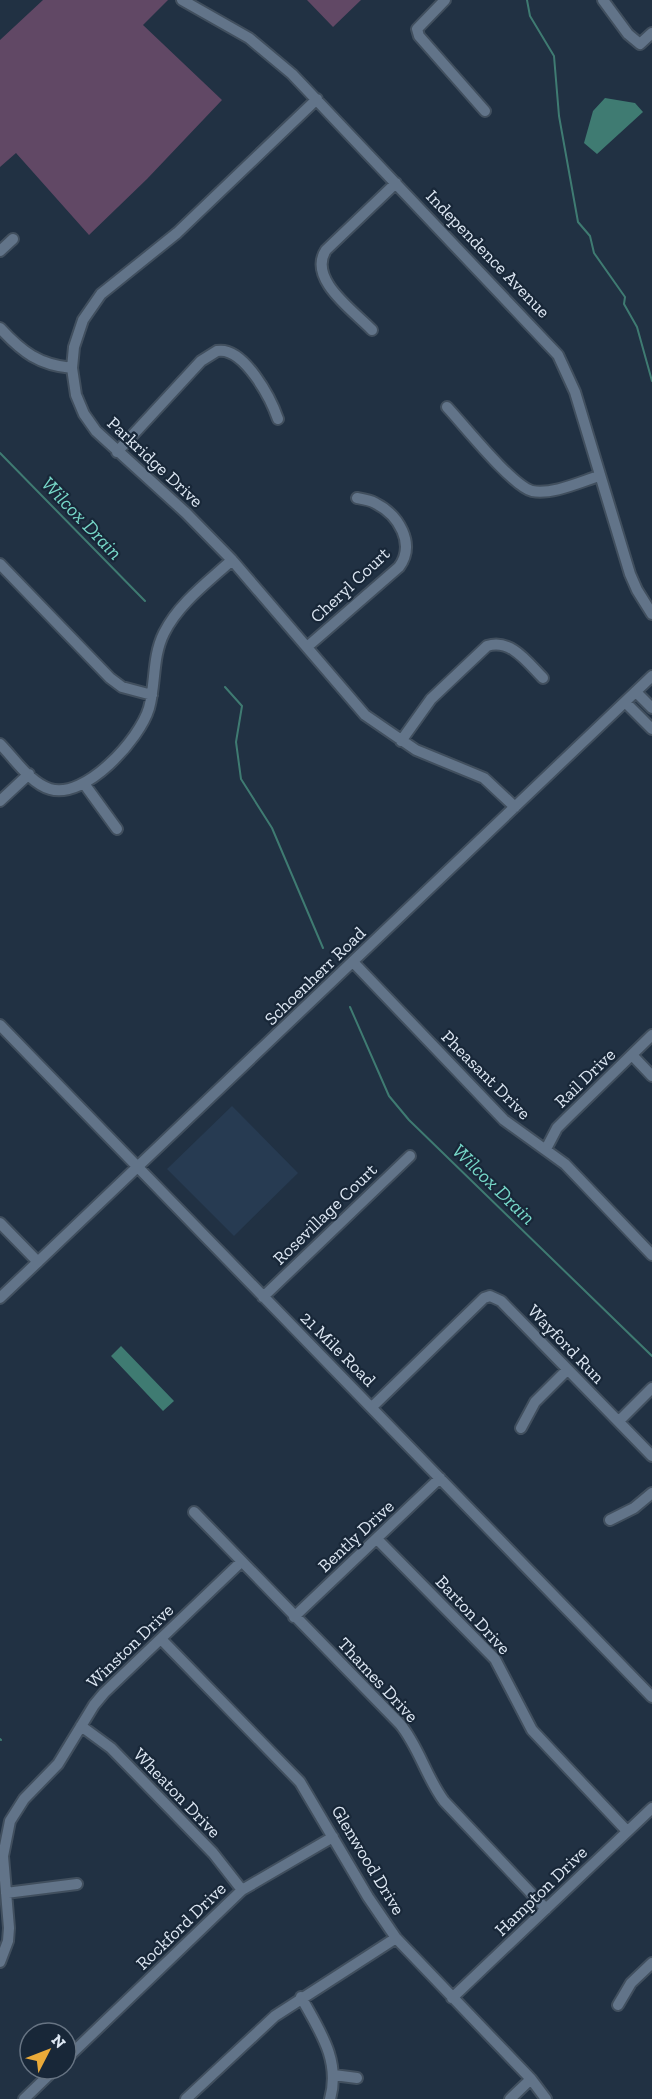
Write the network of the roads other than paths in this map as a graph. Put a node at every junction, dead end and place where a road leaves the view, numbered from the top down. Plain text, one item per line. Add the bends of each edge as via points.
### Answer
1 (182, 0) edge
2 (445, 0) edge
3 (603, 0) edge
4 (652, 33) edge
5 (317, 99) junction
6 (485, 111) dead end
7 (396, 183) junction
8 (13, 239) dead end
9 (0, 251) edge
10 (0, 328) edge
11 (372, 330) dead end
12 (72, 368) junction
13 (447, 407) dead end
14 (278, 419) dead end
15 (117, 452) junction
16 (599, 477) junction
17 (357, 498) dead end
18 (232, 560) junction
19 (0, 564) edge
20 (652, 614) edge
21 (307, 647) junction
22 (652, 676) edge
23 (543, 678) dead end
24 (636, 692) junction
25 (152, 695) junction
26 (625, 702) junction
27 (652, 708) edge
28 (652, 729) edge
29 (401, 741) junction
30 (0, 744) edge
31 (29, 774) junction
32 (85, 785) junction
33 (0, 801) edge
34 (515, 807) junction
35 (117, 829) dead end
36 (353, 962) junction
37 (0, 1025) edge
38 (652, 1035) edge
39 (632, 1055) junction
40 (652, 1076) edge
41 (546, 1149) junction
42 (410, 1156) dead end
43 (137, 1168) junction
44 (0, 1223) edge
45 (652, 1255) edge
46 (38, 1262) junction
47 (263, 1297) junction
48 (0, 1298) edge
49 (567, 1370) junction
50 (652, 1388) edge
51 (372, 1407) junction
52 (619, 1420) junction
53 (521, 1428) dead end
54 (652, 1456) edge
55 (440, 1478) junction
56 (652, 1493) edge
57 (195, 1512) dead end
58 (610, 1520) dead end
59 (377, 1539) junction
60 (241, 1562) junction
61 (294, 1617) junction
62 (161, 1639) junction
63 (652, 1698) edge
64 (81, 1726) junction
65 (652, 1808) edge
66 (627, 1831) junction
67 (333, 1837) junction
68 (76, 1884) dead end
69 (242, 1890) junction
70 (6, 1893) junction
71 (546, 1909) junction
72 (396, 1938) junction
73 (0, 1962) edge
74 (652, 1963) edge
75 (301, 1997) junction
76 (452, 1998) junction
77 (618, 2005) dead end
78 (78, 2047) edge
79 (334, 2075) junction
80 (357, 2078) dead end
81 (531, 2079) junction
82 (43, 2081) edge
83 (24, 2099) edge
84 (186, 2099) edge
85 (330, 2099) edge
86 (510, 2099) edge
87 (546, 2099) edge

1 - 5 street, Independence Avenue via 249,38
2 - 6 street via 417,28 419,36
3 - 4 street via 640,44
5 - 7 street, Independence Avenue
5 - 12 street, Parkridge Drive via 177,233 101,294 78,333
7 - 11 street via 326,250 321,260 331,288
7 - 16 street, Independence Avenue via 558,355 575,392
8 - 9 street
10 - 12 street via 28,356
12 - 15 street, Parkridge Drive via 84,414
13 - 16 street via 511,476 531,490 547,490
14 - 15 street via 261,383 233,354 217,351 201,361
15 - 18 street, Parkridge Drive
16 - 20 street, Independence Avenue via 636,590
17 - 21 street, Cheryl Court via 375,503 395,522 407,542 405,556 399,567
18 - 21 street, Parkridge Drive
18 - 25 street via 190,598 167,626 155,658
19 - 25 street via 110,678 122,687
21 - 29 street, Parkridge Drive via 354,705
22 - 24 street, Schoenherr Road
23 - 29 street via 510,648 487,646 431,699
24 - 26 street, Schoenherr Road
24 - 27 street
25 - 32 street via 136,735
26 - 28 street
26 - 34 street, Schoenherr Road
29 - 34 street, Parkridge Drive via 479,775
30 - 31 street
31 - 32 street via 44,787 58,791
31 - 33 street
32 - 35 street
34 - 36 street, Schoenherr Road
36 - 41 street, Pheasant Drive via 504,1120
36 - 43 street, Schoenherr Road
37 - 43 street, 21 Mile Road
38 - 39 street, Rail Drive
39 - 40 street
39 - 41 street, Rail Drive via 557,1128
41 - 45 street, Pheasant Drive via 574,1172
42 - 47 street, Rosevillage Court
43 - 46 street, Schoenherr Road
43 - 47 street, 21 Mile Road
44 - 46 street
46 - 48 street, Schoenherr Road
47 - 51 street, 21 Mile Road
49 - 51 street, Wayford Run via 497,1298 484,1298
49 - 52 street, Wayford Run
49 - 53 street via 535,1402
50 - 52 street
51 - 55 street, 21 Mile Road
52 - 54 street, Wayford Run
55 - 59 street, Bently Drive
55 - 63 street, 21 Mile Road
56 - 58 street
57 - 60 street, Thames Drive
59 - 61 street, Bently Drive
59 - 66 street, Barton Drive via 495,1659 532,1730
60 - 61 street, Thames Drive
60 - 62 street, Winston Drive
61 - 71 street, Thames Drive via 400,1724 444,1801
62 - 64 street, Winston Drive via 104,1693
62 - 67 street, Glenwood Drive via 292,1773
64 - 69 street, Wheaton Drive via 127,1764 213,1853
64 - 70 street, Winston Drive via 58,1764 24,1799 10,1821 3,1843
65 - 66 street, Hampton Drive
66 - 71 street, Hampton Drive
67 - 69 street, Rockford Drive
67 - 72 street, Glenwood Drive
68 - 70 street
69 - 78 street, Rockford Drive
70 - 73 street, Winston Drive via 9,1935
71 - 76 street, Hampton Drive
72 - 75 street
72 - 76 street, Glenwood Drive
74 - 77 street via 631,1983
75 - 79 street via 327,2045
75 - 84 street via 254,2034
76 - 81 street, Glenwood Drive
79 - 80 street
79 - 85 street
81 - 86 street
81 - 87 street, Glenwood Drive
82 - 83 street

